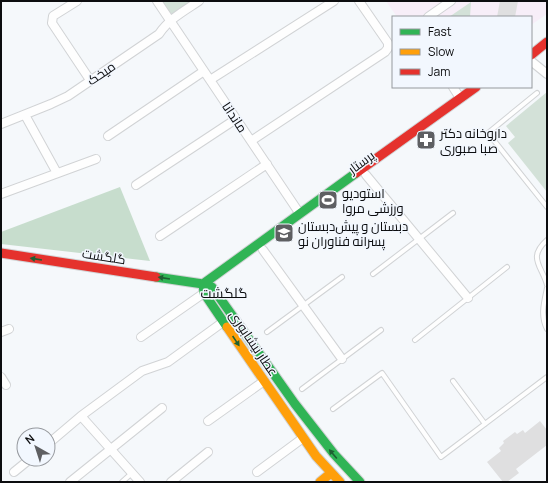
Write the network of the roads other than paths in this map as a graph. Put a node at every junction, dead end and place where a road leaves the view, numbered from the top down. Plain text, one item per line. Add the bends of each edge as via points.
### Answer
1 (77, 1) edge
2 (157, 1) edge
3 (199, 1) edge
4 (334, 1) edge
5 (359, 1) edge
6 (451, 1) edge
7 (429, 16) edge
8 (170, 21) junction
9 (545, 43) edge
10 (532, 48) edge
11 (532, 54) edge
12 (532, 62) edge
13 (204, 71) junction
14 (547, 74) edge
15 (90, 80) junction
16 (210, 80) junction
17 (454, 88) edge
18 (475, 88) edge
19 (486, 88) edge
20 (537, 93) dead end
21 (460, 98) junction
22 (25, 115) junction
23 (236, 119) junction
24 (1, 124) edge
25 (108, 136) dead end
26 (251, 142) junction
27 (96, 159) dead end
28 (267, 164) junction
29 (57, 173) junction
30 (366, 175) junction
31 (136, 185) dead end
32 (1, 194) edge
33 (547, 207) edge
34 (452, 213) dead end
35 (300, 214) junction
36 (160, 236) dead end
37 (419, 239) junction
38 (547, 240) edge
39 (263, 250) junction
40 (1, 253) edge
41 (507, 268) dead end
42 (373, 274) dead end
43 (342, 277) dead end
44 (547, 285) edge
45 (206, 288) junction
46 (547, 288) edge
47 (468, 298) junction
48 (303, 305) junction
49 (223, 322) junction
50 (9, 329) dead end
51 (547, 329) edge
52 (380, 330) dead end
53 (1, 332) edge
54 (267, 332) dead end
55 (141, 337) dead end
56 (415, 340) dead end
57 (342, 359) junction
58 (1, 377) edge
59 (547, 377) edge
60 (264, 381) junction
61 (453, 381) dead end
62 (6, 385) dead end
63 (302, 389) dead end
64 (162, 408) dead end
65 (333, 409) dead end
66 (81, 416) junction
67 (208, 421) dead end
68 (485, 424) junction
69 (56, 437) edge
70 (303, 438) junction
71 (111, 449) junction
72 (208, 452) dead end
73 (20, 467) edge
74 (14, 472) dead end
75 (257, 472) dead end
76 (132, 473) junction
77 (331, 473) junction
78 (70, 482) edge
79 (122, 482) edge
80 (140, 482) edge
81 (171, 482) edge
82 (320, 482) edge
83 (340, 482) edge
84 (360, 482) edge

1 - 15 street via 53,16 52,23
2 - 8 street, ماندانا
3 - 8 street
4 - 16 street
5 - 26 street via 388,43 385,52
6 - 7 street
8 - 13 street, ماندانا
8 - 15 street, میخک via 159,34
9 - 10 main road
9 - 11 main road
12 - 14 street
13 - 16 street, ماندانا
13 - 25 street
15 - 22 street, میخک via 68,96
16 - 23 street, ماندانا
17 - 21 street
18 - 21 main road, پرستار
19 - 30 main road, پرستار
20 - 33 lane via 488,133
21 - 35 main road, پرستار
22 - 24 street, میخک
22 - 29 street
23 - 26 street, ماندانا
23 - 31 street
26 - 28 street, ماندانا
27 - 29 street
28 - 35 street, ماندانا
28 - 36 street
29 - 32 street
30 - 37 street
30 - 39 main road, پرستار
34 - 37 lane
35 - 45 main road, پرستار
37 - 42 lane
37 - 47 street
38 - 44 lane via 537,256 538,266
39 - 45 main road, پرستار
39 - 48 street
45 -> 40 main road, گلگشت
41 - 47 lane
43 - 48 lane
45 - 49 main road, عطار نیشابوری
45 - 55 street
84 -> 45 main road, عطار نیشابوری via 331,452
46 - 51 lane via 543,308
47 - 56 lane
48 - 54 lane
48 - 57 street
49 -> 60 main road, عطار نیشابوری
49 - 66 street via 168,362 142,371
50 - 53 street
52 - 57 lane
57 - 63 lane
58 - 62 street
59 - 68 lane
60 - 67 street
60 - 70 main road, عطار نیشابوری
61 - 68 lane
64 - 71 street
65 - 68 lane via 382,373 442,457
66 - 69 street
66 - 71 street
70 - 75 street
70 - 77 main road, عطار نیشابوری
71 - 76 street
71 - 78 street
72 - 81 street
73 - 74 street
76 - 79 lane
76 - 80 street
77 - 82 main road
77 - 83 main road, عطار نیشابوری

